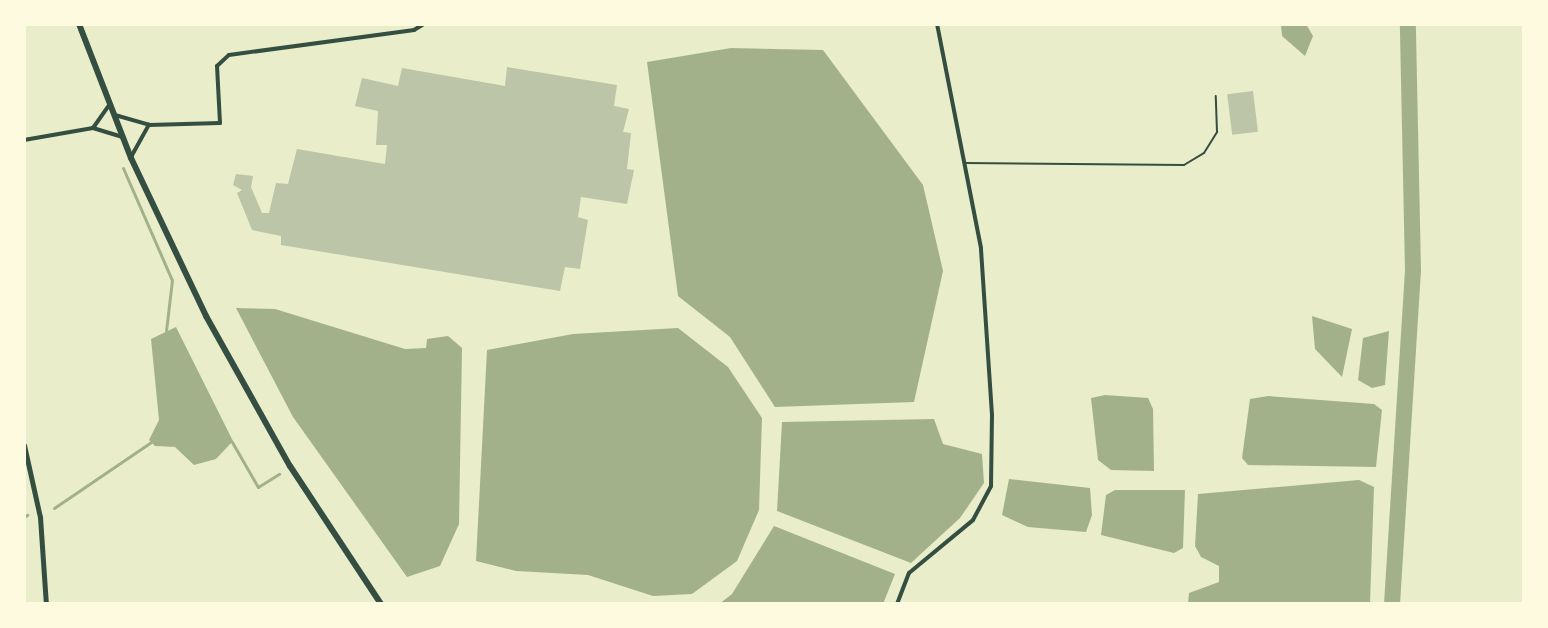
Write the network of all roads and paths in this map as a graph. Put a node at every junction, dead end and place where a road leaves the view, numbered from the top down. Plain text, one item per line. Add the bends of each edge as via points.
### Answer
1 (79, 24) edge
2 (424, 24) edge
3 (937, 24) edge
4 (1216, 96) dead end
5 (109, 105) junction
6 (113, 114) junction
7 (149, 125) junction
8 (93, 128) junction
9 (122, 137) junction
10 (24, 140) edge
11 (131, 158) junction
12 (964, 163) junction
13 (24, 445) edge
14 (46, 604) edge
15 (381, 604) edge
16 (897, 604) edge

1 - 5 main road
2 - 7 street via 414,30 229,55 217,66 220,123
3 - 12 street
4 - 12 lane via 1217,132 1204,153 1184,165
5 - 6 main road
5 - 8 street
6 - 7 street
6 - 9 main road
7 - 11 street
8 - 9 street
8 - 10 street
9 - 11 main road
11 - 15 main road via 234,369
12 - 16 street via 981,248 991,486 973,520 909,573
13 - 14 street via 40,517

